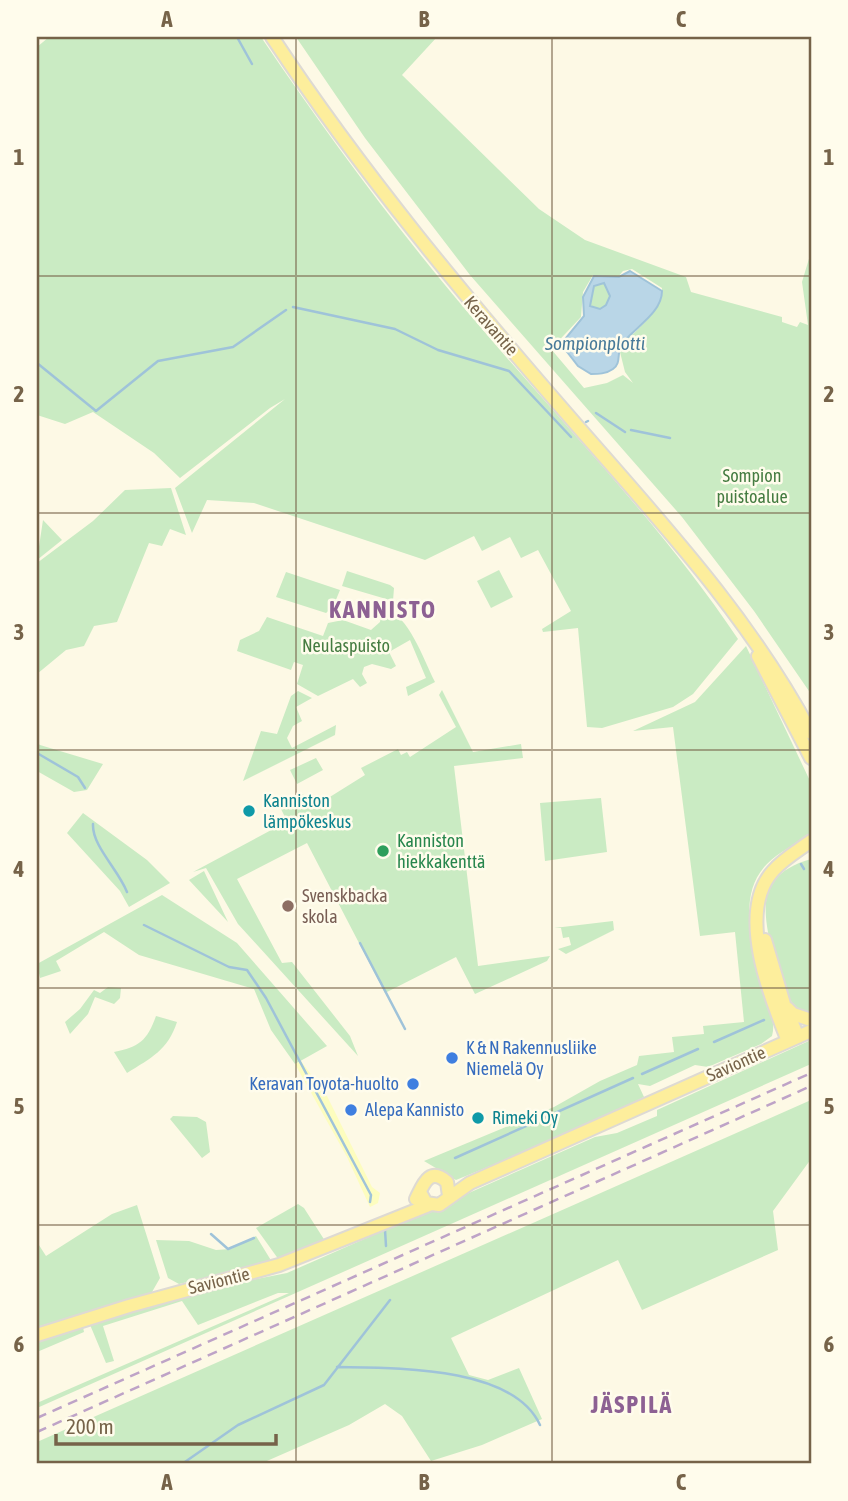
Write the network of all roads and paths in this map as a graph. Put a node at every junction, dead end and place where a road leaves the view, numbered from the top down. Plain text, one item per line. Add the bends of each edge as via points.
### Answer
1 (272, 37) edge
2 (726, 601) junction
3 (811, 733) edge
4 (811, 758) edge
5 (811, 841) edge
6 (811, 853) edge
7 (786, 860) junction
8 (758, 919) junction
9 (784, 1004) junction
10 (811, 1020) edge
11 (811, 1031) edge
12 (793, 1039) junction
13 (449, 1191) junction
14 (420, 1192) junction
15 (429, 1205) junction
16 (397, 1216) junction
17 (37, 1335) edge

1 - 2 main road, Keravantie via 382,192 464,296
2 - 3 main road, Keravantie via 772,664
2 - 4 main road, Keravantie
5 - 7 main road
6 - 7 main road
7 - 8 main road via 763,885
8 - 9 main road
8 - 12 main road via 757,942
9 - 10 main road via 793,1014
9 - 12 main road
11 - 12 main road, Saviontie
12 - 13 main road, Saviontie
13 - 14 main road via 440,1177 432,1176 423,1182
13 - 15 main road via 439,1205
14 - 15 main road
14 - 16 main road, Saviontie
15 - 16 main road, Saviontie
16 - 17 main road, Saviontie via 279,1265

